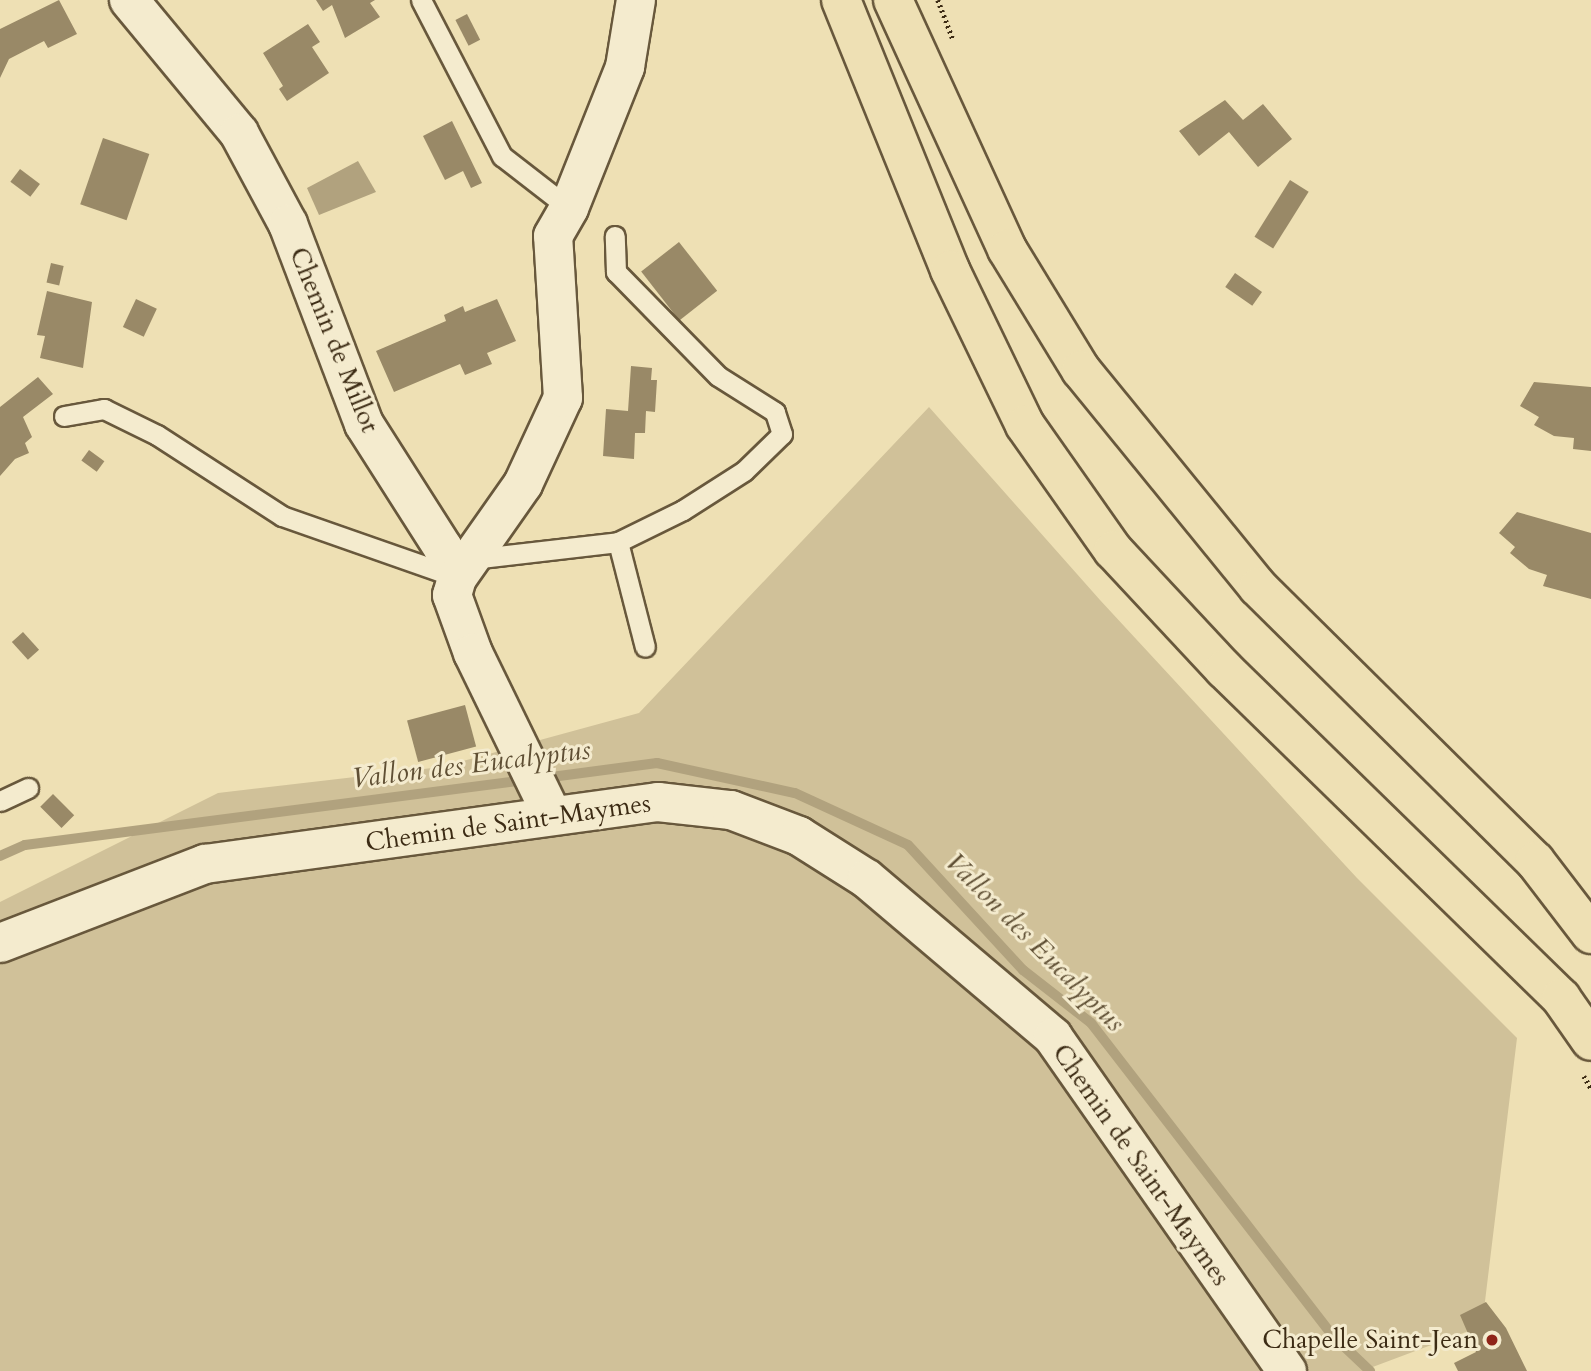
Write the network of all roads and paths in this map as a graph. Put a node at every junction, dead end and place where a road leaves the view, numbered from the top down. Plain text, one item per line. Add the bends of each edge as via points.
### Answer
1 (128, 0) edge
2 (421, 0) edge
3 (636, 0) edge
4 (841, 0) edge
5 (893, 0) edge
6 (938, 0) edge
7 (955, 45) dead end
8 (569, 208) junction
9 (615, 236) dead end
10 (64, 416) dead end
11 (618, 542) junction
12 (465, 569) junction
13 (645, 647) dead end
14 (29, 788) dead end
15 (0, 801) edge
16 (545, 802) junction
17 (1591, 934) edge
18 (0, 943) edge
19 (1591, 1041) edge
20 (1287, 1371) edge

1 - 12 street, Chemin de Millot via 239,133 288,224 364,424
2 - 8 lane via 502,156
3 - 8 street via 625,68
4 - 19 main road via 950,270 1025,425 1113,550 1224,669 1562,998
5 - 17 main road via 1007,249 1081,370 1258,587 1535,862
6 - 7 path
8 - 12 street via 553,236 563,398 523,484
9 - 11 lane via 616,272 718,376 775,412 782,434 744,471
10 - 12 lane via 104,409 157,435 282,516
11 - 12 lane
11 - 13 lane
12 - 16 street, Chemin de Millot via 452,595 473,653
14 - 15 lane
16 - 18 street, Chemin de Saint-Maymes via 425,837 299,848 205,864
16 - 20 street, Chemin de Saint-Maymes via 658,802 732,810 799,836 867,879 1053,1037

